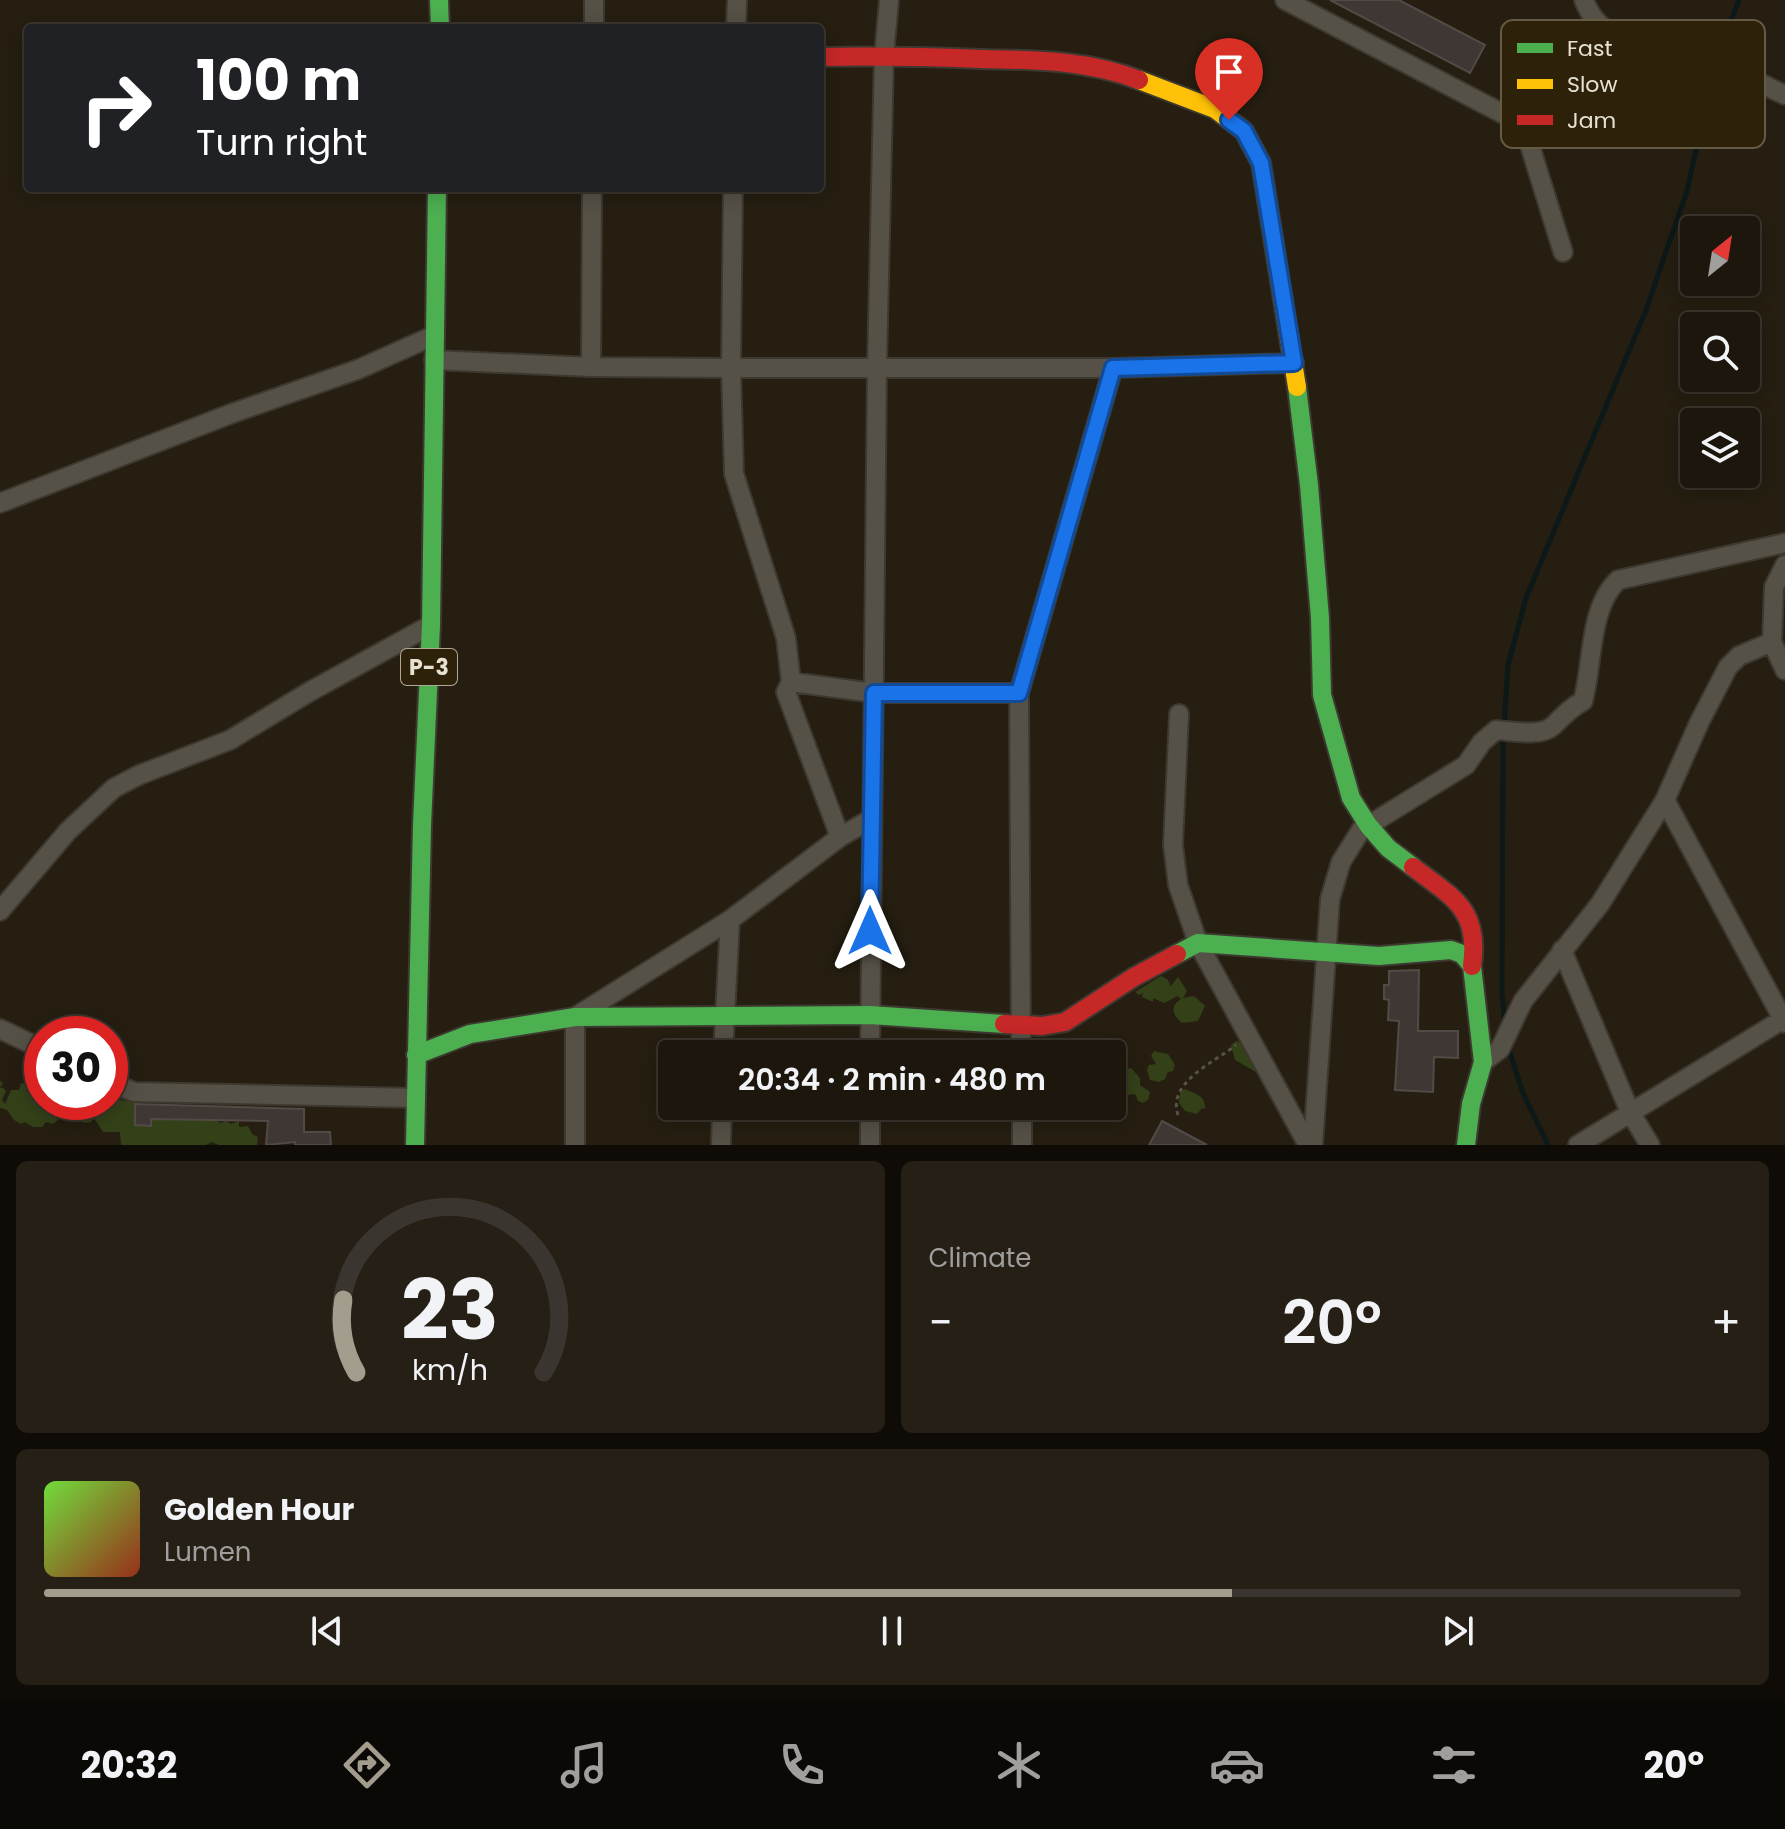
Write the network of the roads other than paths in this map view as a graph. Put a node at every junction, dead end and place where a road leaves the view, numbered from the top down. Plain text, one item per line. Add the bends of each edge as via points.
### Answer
1 (439, 0) edge
2 (594, 0) edge
3 (737, 0) edge
4 (889, 0) edge
5 (1285, 0) edge
6 (1584, 0) edge
7 (1596, 20) edge
8 (440, 24) edge
9 (594, 24) edge
10 (736, 24) edge
11 (884, 56) junction
12 (824, 57) edge
13 (1765, 86) edge
14 (1785, 95) edge
15 (1501, 113) edge
16 (1531, 148) edge
17 (437, 192) edge
18 (592, 192) edge
19 (733, 192) edge
20 (1563, 252) dead end
21 (435, 335) junction
22 (434, 360) junction
23 (1294, 363) junction
24 (877, 366) junction
25 (591, 367) junction
26 (731, 368) junction
27 (1113, 368) junction
28 (0, 503) edge
29 (1785, 543) edge
30 (1785, 565) edge
31 (431, 625) junction
32 (1772, 642) junction
33 (1785, 670) edge
34 (791, 682) junction
35 (874, 693) junction
36 (1019, 693) junction
37 (1179, 714) dead end
38 (1665, 800) junction
39 (871, 819) junction
40 (1368, 825) junction
41 (840, 837) junction
42 (0, 911) edge
43 (730, 920) junction
44 (1198, 943) junction
45 (1562, 950) junction
46 (1329, 951) junction
47 (1472, 966) junction
48 (724, 1014) junction
49 (870, 1015) junction
50 (575, 1017) junction
51 (1784, 1020) edge
52 (1020, 1026) junction
53 (0, 1029) edge
54 (24, 1040) edge
55 (723, 1040) edge
56 (870, 1040) edge
57 (1020, 1040) edge
58 (416, 1055) junction
59 (1483, 1062) junction
60 (128, 1090) edge
61 (416, 1098) junction
62 (1630, 1112) junction
63 (722, 1120) edge
64 (870, 1120) edge
65 (1023, 1120) edge
66 (1024, 1143) edge
67 (415, 1145) edge
68 (575, 1145) edge
69 (721, 1145) edge
70 (870, 1145) edge
71 (1310, 1145) edge
72 (1466, 1145) edge
73 (1578, 1145) edge
74 (1650, 1145) edge

1 - 8 main road
2 - 9 street
3 - 10 street
4 - 11 street
5 - 15 street
6 - 7 street
11 - 12 main road
11 - 23 main road via 1057,61 1109,68 1215,109 1244,131 1261,163
11 - 24 street
13 - 14 street
16 - 20 street
17 - 21 main road, P-3
18 - 25 street
19 - 26 street
21 - 22 main road, P-3
21 - 28 street via 359,369
22 - 25 street
22 - 31 main road, P-3
23 - 27 street
23 - 40 main road via 1309,485 1322,695 1351,798
24 - 26 street
24 - 27 street
24 - 35 street
25 - 26 street
26 - 34 street via 734,474 786,638
27 - 36 street
29 - 40 street via 1618,580 1607,590 1583,701 1551,728 1496,730 1466,765
30 - 32 street via 1774,587
31 - 42 street via 230,740 114,788 68,831
31 - 58 main road, P-3
32 - 33 street
32 - 38 street via 1739,656 1728,667
34 - 35 street
34 - 41 street via 786,692 790,706
35 - 36 street
35 - 39 street
36 - 52 street
37 - 44 street via 1173,845 1178,885
38 - 45 street via 1600,904
38 - 51 street
39 - 41 street
39 - 49 street
40 - 46 street via 1341,862 1330,899
40 - 47 main road via 1467,914 1475,946
41 - 43 street
43 - 48 street
43 - 50 street
44 - 46 main road
44 - 52 main road via 1065,1022
44 - 71 street
45 - 59 street via 1523,1001 1500,1049
45 - 62 street
46 - 47 main road via 1379,956 1451,950
46 - 71 street
47 - 59 main road
48 - 49 main road
48 - 50 main road
48 - 55 street
49 - 52 main road
49 - 56 street
50 - 58 main road via 470,1034
50 - 68 street
51 - 62 street
52 - 57 street
53 - 54 street
58 - 61 main road, P-3
59 - 72 main road
60 - 61 street
61 - 67 main road, P-3
62 - 73 street
62 - 74 street
63 - 69 street
64 - 70 street
65 - 66 street

